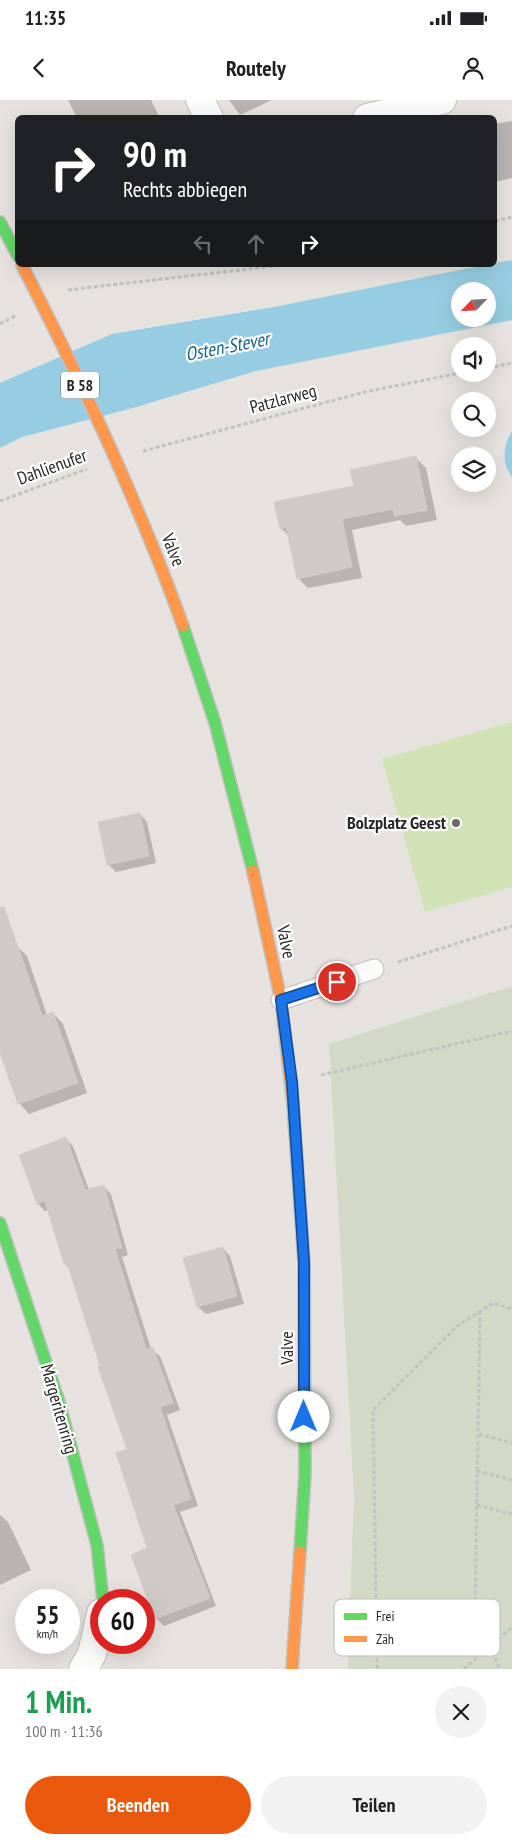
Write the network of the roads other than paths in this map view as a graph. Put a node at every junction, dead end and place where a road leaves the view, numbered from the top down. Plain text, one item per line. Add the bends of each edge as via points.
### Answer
1 (200, 100) edge
2 (442, 100) edge
3 (208, 115) edge
4 (380, 115) edge
5 (0, 222) edge
6 (15, 250) edge
7 (23, 267) edge
8 (374, 969) road end
9 (281, 1000) junction
10 (0, 1223) edge
11 (102, 1589) edge
12 (92, 1654) edge
13 (83, 1669) edge
14 (292, 1669) edge

1 - 3 street
2 - 4 street
5 - 6 main road
7 - 9 main road, Valve / B 58 via 157,553 215,723 247,845
8 - 9 lane
9 - 14 main road, Valve / B 58 via 292,1082 304,1262 305,1474
10 - 11 main road, Margeritenring via 61,1412 97,1545
12 - 13 street

